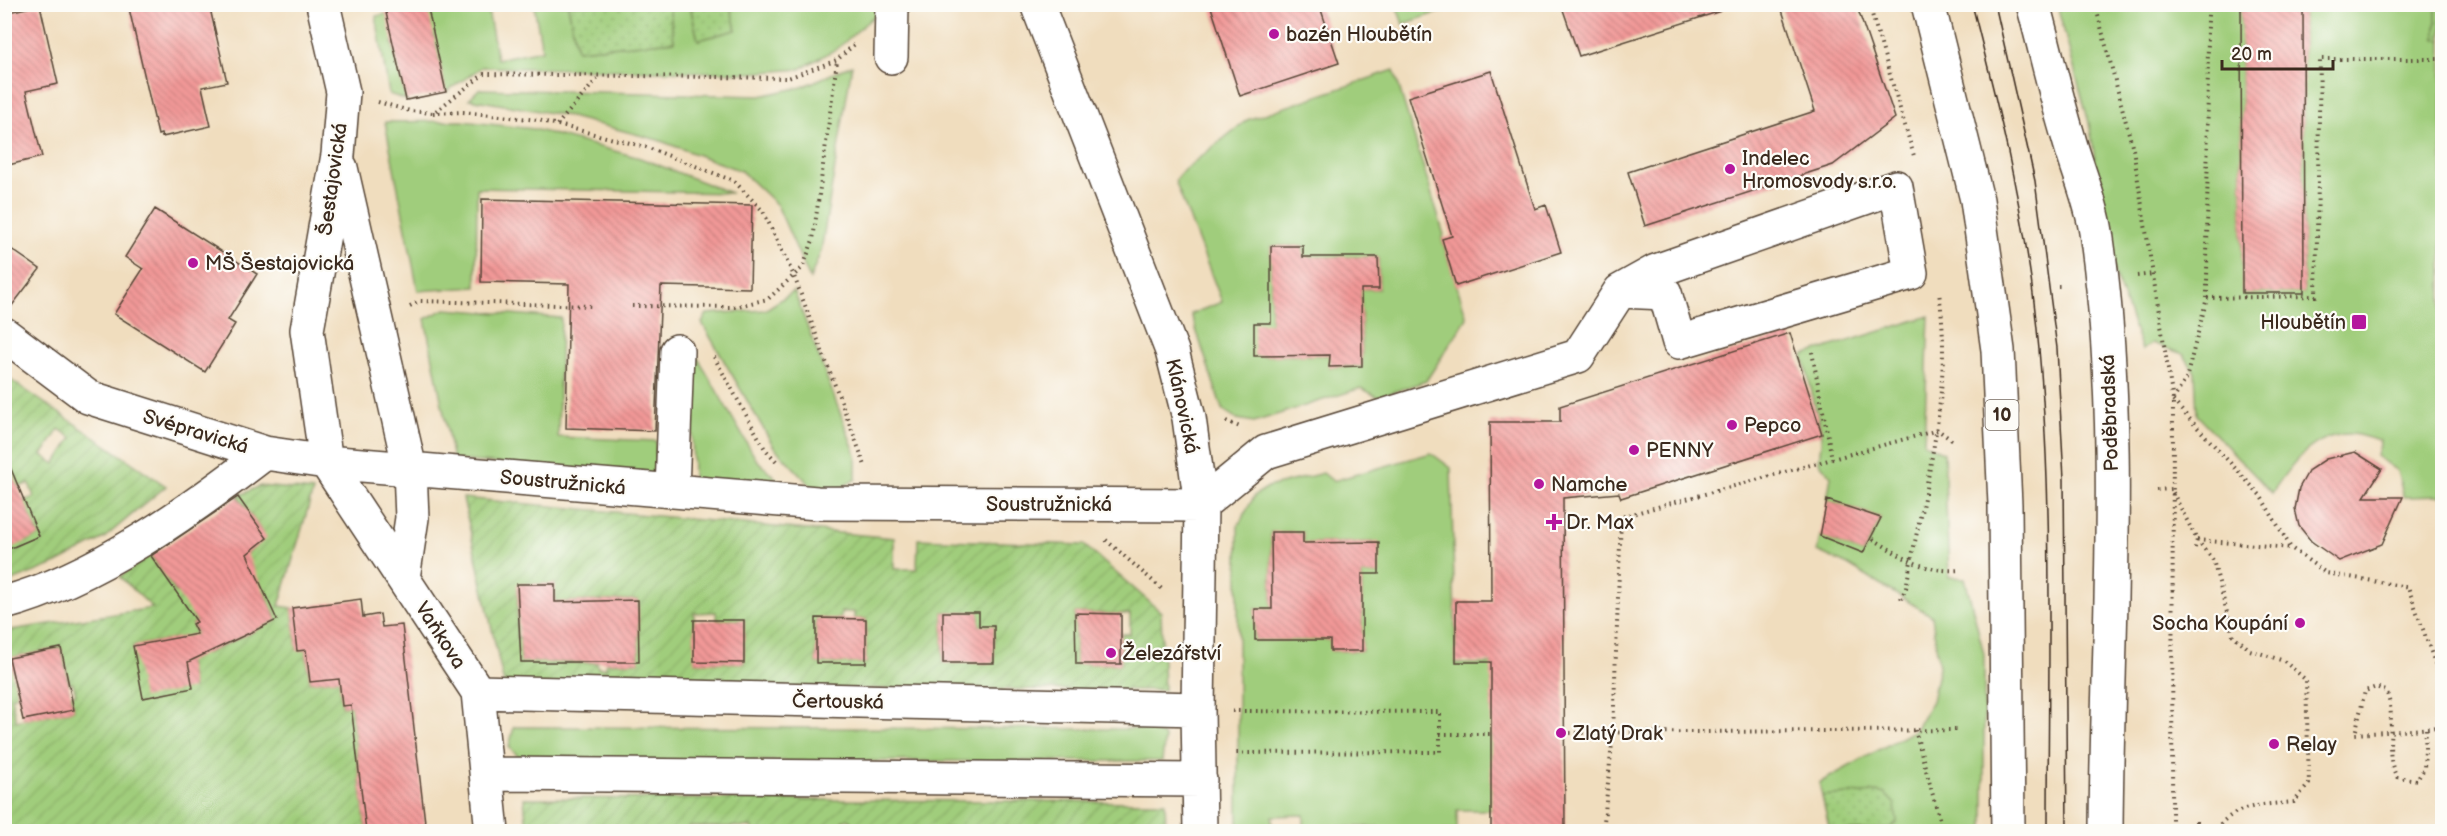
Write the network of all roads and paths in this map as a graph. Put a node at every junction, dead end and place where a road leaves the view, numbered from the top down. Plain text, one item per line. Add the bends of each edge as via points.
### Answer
1 (323, 4) edge
2 (892, 4) edge
3 (1037, 4) edge
4 (1928, 4) edge
5 (2033, 4) edge
6 (2095, 4) edge
7 (2208, 4) edge
8 (862, 38) dead end
9 (891, 57) dead end
10 (2442, 59) edge
11 (837, 60) junction
12 (599, 78) junction
13 (343, 93) junction
14 (434, 113) junction
15 (557, 125) junction
16 (338, 155) junction
17 (794, 276) junction
18 (2058, 286) dead end
19 (2064, 286) dead end
20 (1620, 291) junction
21 (2206, 298) junction
22 (592, 306) dead end
23 (632, 306) dead end
24 (686, 307) junction
25 (691, 317) dead end
26 (376, 321) junction
27 (4, 334) edge
28 (692, 349) joint
29 (1812, 352) dead end
30 (2173, 400) junction
31 (1953, 441) dead end
32 (265, 453) junction
33 (1832, 459) junction
34 (326, 462) junction
35 (780, 464) dead end
36 (410, 469) junction
37 (2171, 489) junction
38 (2157, 490) dead end
39 (672, 491) junction
40 (879, 503) junction
41 (1064, 504) junction
42 (1201, 505) junction
43 (1873, 539) dead end
44 (2196, 540) junction
45 (2291, 548) junction
46 (2194, 551) dead end
47 (1911, 562) junction
48 (1960, 570) dead end
49 (403, 578) junction
50 (1901, 599) dead end
51 (4, 603) edge
52 (1199, 621) junction
53 (2442, 683) edge
54 (478, 692) junction
55 (1212, 710) junction
56 (2442, 726) edge
57 (2426, 729) junction
58 (1915, 730) junction
59 (1960, 730) dead end
60 (2391, 732) junction
61 (1613, 733) junction
62 (1440, 734) junction
63 (1491, 734) dead end
64 (1564, 734) dead end
65 (1200, 766) junction
66 (487, 774) junction
67 (2196, 821) dead end
68 (492, 831) edge
69 (1200, 831) edge
70 (1604, 831) edge
71 (1943, 831) edge
72 (2008, 831) edge
73 (2106, 831) edge
74 (2172, 831) edge
75 (2196, 831) edge
76 (2214, 831) edge

1 - 13 street, Šestajovická
2 - 9 street
3 - 42 street, Klánovická via 1172,351 1189,418
4 - 72 street, 10 via 1977,200 1998,350 2005,505
5 - 73 street, Poděbradská via 2091,207 2102,288 2110,397 2113,531
6 - 30 path via 2133,149
7 - 21 path
8 - 11 path
10 - 21 path via 2320,59 2316,296
11 - 12 path via 788,78
11 - 17 path via 813,240
12 - 14 path via 484,74
12 - 15 path
13 - 14 path via 410,111
13 - 16 street, Šestajovická
14 - 15 path via 500,115
15 - 17 path via 646,147 734,182 763,211
16 - 26 street
16 - 34 street, Šestajovická via 307,330
17 - 24 path via 768,299 734,307
17 - 40 path
18 - 19 path
20 - 20 street via 1665,293 1679,342 1911,273 1896,187 1656,271
20 - 42 street via 1578,356 1266,452
21 - 30 path via 2186,379
22 - 26 path via 420,301
23 - 24 path
24 - 25 path
26 - 36 street
27 - 32 street, Svépravická via 88,397
28 - 35 path
28 - 39 street
29 - 33 path
30 - 37 path
30 - 45 path via 2260,495
31 - 33 path via 1938,430
32 - 34 street, Svépravická
32 - 51 street via 125,550 33,596
33 - 61 path via 1621,517
34 - 36 street, Svépravická
34 - 49 street, Vaňkova
36 - 39 street, Soustružnická
36 - 49 street via 412,518
37 - 38 path
37 - 44 path
37 - 74 path
39 - 40 street, Soustružnická via 817,503
40 - 41 street, Soustružnická
41 - 42 street, Soustružnická
41 - 52 path
42 - 52 street, Klánovická
43 - 47 path
44 - 45 path
44 - 46 path
44 - 76 path via 2213,560 2233,635 2250,650 2284,661 2306,680 2308,711 2309,783 2294,802 2245,807
45 - 53 path via 2326,573 2408,587
47 - 48 path via 1941,572
47 - 50 path
49 - 54 street, Vaňkova
52 - 55 street, Klánovická
54 - 55 street, Čertouská
54 - 66 street, Vaňkova
55 - 62 path via 1440,712
55 - 65 street, Klánovická
56 - 57 path
57 - 60 path
57 - 60 path via 2424,769 2417,780 2409,781 2397,777 2391,767
58 - 59 path
58 - 61 path
58 - 71 path
60 - 60 path via 2392,704 2386,691 2376,687 2365,691 2355,734
61 - 64 path
61 - 70 path
62 - 63 path
62 - 65 path via 1440,752
65 - 66 street
65 - 69 street, Klánovická
66 - 68 street, Vaňkova
67 - 75 path

